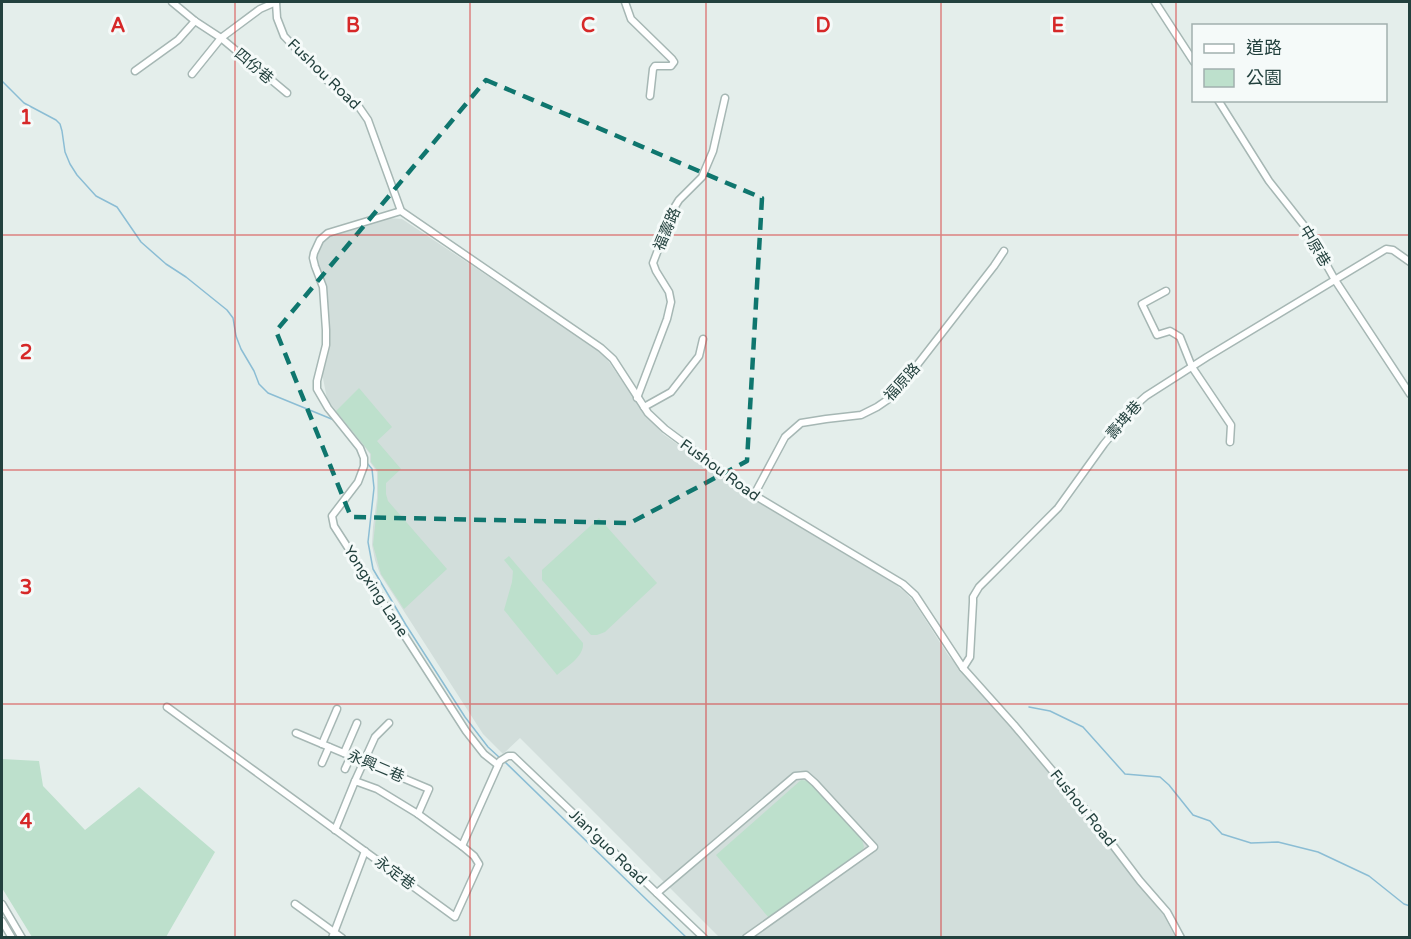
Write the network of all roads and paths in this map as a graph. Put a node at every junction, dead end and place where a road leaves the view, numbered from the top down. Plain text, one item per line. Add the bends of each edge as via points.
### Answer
1 (172, 2) edge
2 (276, 2) edge
3 (625, 2) edge
4 (1155, 2) edge
5 (195, 21) junction
6 (221, 38) junction
7 (1192, 59) edge
8 (135, 71) dead end
9 (192, 74) dead end
10 (287, 93) dead end
11 (650, 96) dead end
12 (725, 98) dead end
13 (1219, 102) edge
14 (401, 211) junction
15 (1004, 251) dead end
16 (1410, 262) edge
17 (1335, 280) junction
18 (1166, 291) dead end
19 (703, 339) dead end
20 (1192, 367) junction
21 (1410, 394) edge
22 (637, 398) junction
23 (644, 407) junction
24 (1230, 442) dead end
25 (753, 495) junction
26 (963, 668) junction
27 (167, 707) dead end
28 (337, 709) dead end
29 (357, 723) dead end
30 (389, 723) dead end
31 (296, 733) dead end
32 (322, 744) junction
33 (329, 747) junction
34 (348, 754) junction
35 (364, 761) junction
36 (501, 761) junction
37 (322, 763) dead end
38 (345, 769) dead end
39 (355, 781) junction
40 (418, 814) junction
41 (335, 830) junction
42 (462, 846) junction
43 (365, 851) junction
44 (657, 893) junction
45 (2, 904) edge
46 (295, 904) dead end
47 (2, 921) edge
48 (333, 934) edge
49 (12, 938) edge
50 (22, 938) edge
51 (342, 938) edge
52 (704, 938) edge
53 (746, 938) edge
54 (1181, 938) edge

1 - 5 street, 四份巷
2 - 6 street, 四份巷
2 - 14 street, Fushou Road via 284,36 368,120
3 - 11 street via 631,19 674,62 671,66 655,66
4 - 7 street
5 - 6 street, 四份巷
5 - 8 street via 178,40
6 - 9 street, 四份巷
6 - 10 street, 四份巷
12 - 22 street, 福壽路 via 713,151 702,177 674,208 653,263 671,302
13 - 17 street, 中原巷 via 1269,181 1306,228
14 - 22 street, Fushou Road via 601,348 613,358
14 - 36 street, Yongxing Lane via 328,233 314,253 323,287 326,330 317,389 364,458 358,482 332,516 334,526 466,731 483,754
15 - 25 street, 福原路 via 893,396 861,415 801,423 785,437
16 - 17 street, 壽埤巷 via 1386,249
17 - 20 street, 壽埤巷
17 - 21 street, 中原巷
18 - 20 street via 1142,304 1157,335 1170,331 1180,337
19 - 23 street via 699,356 671,392
20 - 24 street via 1231,424
20 - 26 street, 壽埤巷 via 1137,404 1058,508 979,587 973,597 970,657
22 - 23 street, Fushou Road
23 - 25 street, Fushou Road via 664,429
25 - 26 street, Fushou Road via 903,584 915,595
26 - 54 street, Fushou Road via 1094,819 1167,912
27 - 41 street, 永定巷
28 - 32 street
29 - 34 street
30 - 35 street via 375,737
31 - 32 street, 永興二巷
32 - 33 street, 永興二巷
33 - 34 street, 永興二巷
33 - 37 street
34 - 35 street, 永興二巷
34 - 38 street
35 - 39 street
35 - 40 street, 永興二巷 via 429,789
36 - 42 street
36 - 44 street, Jian'guo Road via 513,756
39 - 40 street via 377,789
39 - 41 street
40 - 42 street
41 - 43 street, 永定巷
42 - 43 street, 永定巷 via 479,864 455,917
43 - 48 street
44 - 52 street, Jian'guo Road
44 - 53 street via 795,776 806,775 874,847
45 - 50 street
46 - 48 street
47 - 49 street
48 - 51 street

